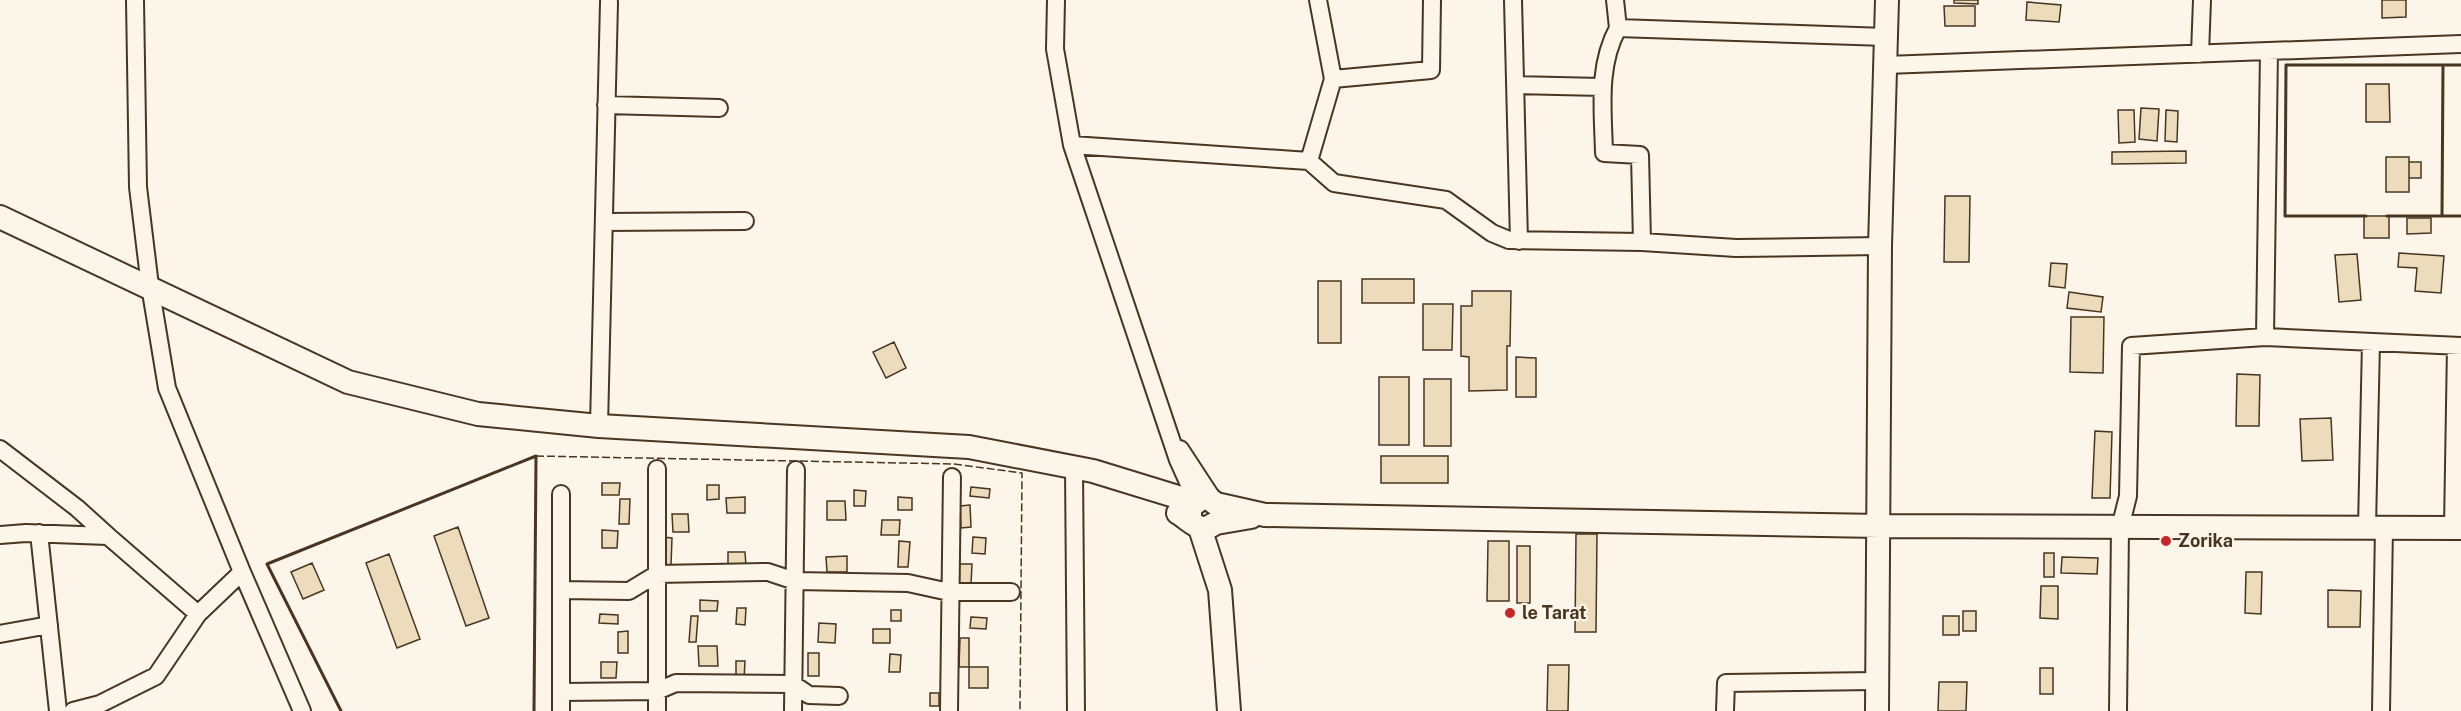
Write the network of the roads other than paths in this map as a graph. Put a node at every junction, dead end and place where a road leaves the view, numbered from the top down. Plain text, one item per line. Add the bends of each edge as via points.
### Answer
1 (135, 0) edge
2 (1056, 0) edge
3 (1318, 0) edge
4 (1432, 0) edge
5 (1513, 0) edge
6 (1615, 0) edge
7 (1887, 0) edge
8 (2202, 0) edge
9 (609, 2) dead end
10 (1618, 28) junction
11 (1886, 37) junction
12 (2461, 44) edge
13 (2269, 51) junction
14 (2200, 54) junction
15 (1886, 65) junction
16 (1333, 79) junction
17 (1516, 85) junction
18 (1602, 87) junction
19 (606, 105) junction
20 (719, 108) dead end
21 (1072, 145) junction
22 (1309, 161) junction
23 (0, 217) edge
24 (745, 221) dead end
25 (604, 222) junction
26 (1519, 240) junction
27 (1642, 242) junction
28 (1880, 246) junction
29 (150, 286) junction
30 (2265, 337) junction
31 (2371, 342) junction
32 (2459, 346) edge
33 (599, 426) junction
34 (0, 449) edge
35 (657, 469) dead end
36 (1084, 469) junction
37 (796, 470) dead end
38 (952, 477) dead end
39 (561, 494) dead end
40 (1205, 513) junction
41 (1880, 526) junction
42 (2375, 527) junction
43 (2120, 528) junction
44 (2457, 528) edge
45 (39, 533) junction
46 (0, 535) edge
47 (108, 536) junction
48 (242, 572) junction
49 (657, 574) junction
50 (795, 581) junction
51 (562, 590) junction
52 (949, 592) junction
53 (1011, 592) dead end
54 (198, 614) junction
55 (49, 625) junction
56 (0, 634) edge
57 (1876, 681) junction
58 (793, 684) junction
59 (657, 691) junction
60 (561, 692) junction
61 (839, 696) dead end
62 (100, 708) edge
63 (58, 711) edge
64 (73, 711) edge
65 (302, 711) edge
66 (561, 711) edge
67 (657, 711) edge
68 (793, 711) edge
69 (949, 711) edge
70 (1076, 711) edge
71 (1229, 711) edge
72 (1725, 711) edge
73 (1877, 711) edge
74 (2118, 711) edge
75 (2380, 711) edge

1 - 29 street via 138,187
2 - 21 street via 1055,49
3 - 16 street
4 - 16 street via 1431,70
5 - 17 street
6 - 10 street
7 - 11 main road
8 - 14 street
9 - 19 street
10 - 11 street
10 - 18 street via 1608,46
11 - 15 main road
12 - 13 street
13 - 14 street
13 - 30 street
14 - 15 street
15 - 28 main road
16 - 22 street
17 - 18 street
17 - 26 street
18 - 27 street via 1604,153 1640,155
19 - 20 street
19 - 25 street
21 - 22 street
21 - 40 street via 1170,436 1187,456
22 - 26 street via 1334,183 1446,200 1491,233
23 - 29 main road
24 - 25 street
25 - 33 street
26 - 27 street
27 - 28 street via 1736,248
28 - 41 main road
29 - 33 main road via 348,382 478,414
29 - 48 street via 167,388
30 - 31 street
30 - 43 street via 2131,346 2128,496
31 - 32 street
31 - 42 street
32 - 44 street
33 - 36 main road via 969,447
34 - 47 street
35 - 49 street
36 - 40 main road
36 - 70 street
37 - 50 street
38 - 52 street
39 - 51 street
40 - 41 main road
40 - 71 main road via 1220,590
41 - 43 main road
41 - 57 main road
42 - 43 main road
42 - 44 main road
42 - 75 street
43 - 74 street
45 - 46 street
45 - 47 street
45 - 55 street
47 - 54 street
48 - 54 street
48 - 65 street
49 - 50 street via 768,572
49 - 51 street via 629,591
49 - 59 street
50 - 52 street via 908,583
50 - 58 street
51 - 60 street
52 - 53 street
52 - 69 street
54 - 62 street via 156,676
55 - 56 street
55 - 63 street
57 - 72 street via 1726,683
57 - 73 main road
58 - 59 street via 675,683
58 - 61 street via 809,695
58 - 68 street
59 - 60 street
59 - 67 street
60 - 66 street
62 - 64 street

